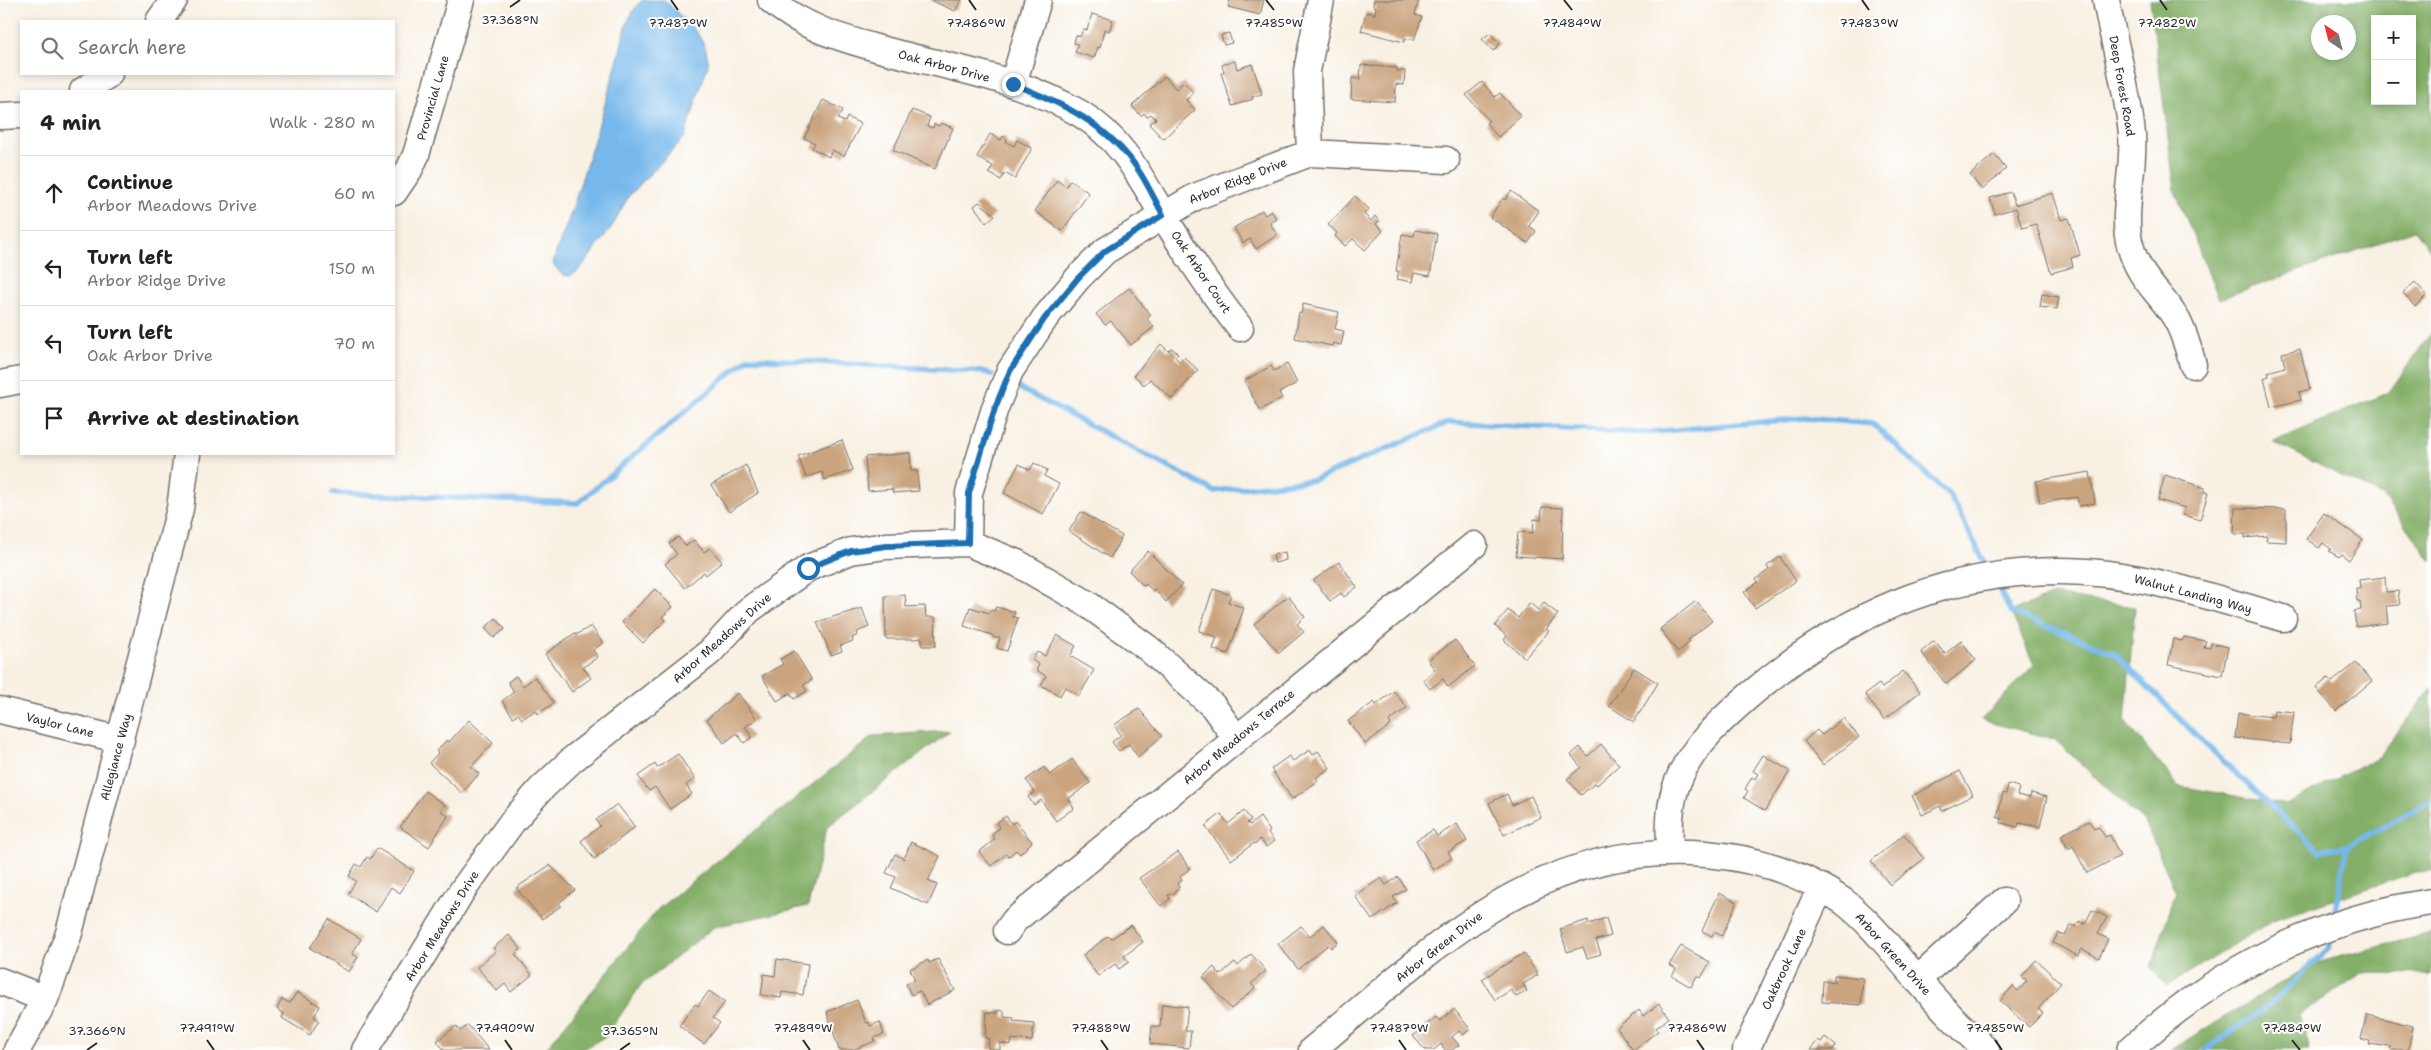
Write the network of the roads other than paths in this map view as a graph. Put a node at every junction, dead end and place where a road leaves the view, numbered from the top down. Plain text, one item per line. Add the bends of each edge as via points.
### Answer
1 (174, 0) edge
2 (462, 0) edge
3 (771, 0) edge
4 (1038, 0) edge
5 (1320, 0) edge
6 (2106, 0) edge
7 (160, 20) edge
8 (107, 75) edge
9 (1013, 84) junction
10 (85, 90) edge
11 (20, 115) edge
12 (0, 116) edge
13 (1310, 153) junction
14 (1446, 160) dead end
15 (395, 190) edge
16 (1163, 215) junction
17 (1240, 328) dead end
18 (2193, 365) dead end
19 (20, 380) edge
20 (0, 384) edge
21 (187, 455) edge
22 (968, 543) junction
23 (1474, 545) dead end
24 (2283, 618) dead end
25 (0, 710) edge
26 (1236, 738) junction
27 (121, 740) junction
28 (1670, 852) junction
29 (1821, 887) junction
30 (2004, 901) dead end
31 (2431, 902) edge
32 (1007, 931) dead end
33 (1917, 980) junction
34 (0, 981) edge
35 (45, 999) junction
36 (17, 1050) edge
37 (365, 1050) edge
38 (1312, 1050) edge
39 (1746, 1050) edge
40 (1986, 1050) edge
41 (2130, 1050) edge

1 - 7 street
2 - 15 street, Provincial Lane via 416,154
3 - 9 street, Oak Arbor Drive via 817,30
4 - 9 street
5 - 13 street via 1307,71
6 - 18 street, Deep Forest Road via 2132,136 2133,171 2127,222 2129,243 2146,282 2177,321
8 - 10 street
9 - 16 street, Oak Arbor Drive via 1082,115 1110,137 1138,170
11 - 12 street
13 - 14 street, Arbor Ridge Drive
13 - 16 street, Arbor Ridge Drive via 1195,197
16 - 17 street, Oak Arbor Court via 1207,285
16 - 22 street, Arbor Ridge Drive via 1105,251 1078,278 1045,318 1010,371 969,493
19 - 20 street
21 - 27 street, Allegiance Way via 180,509
22 - 26 street, Arbor Meadows Drive via 1017,563 1086,603 1149,650 1213,706
22 - 37 street, Arbor Meadows Drive via 886,546 851,551 808,568 749,610 710,652 572,759 512,822 462,891
23 - 26 street, Arbor Meadows Terrace
24 - 28 street, Walnut Landing Way via 2149,581 2059,571 1988,576 1944,585 1902,599 1832,634 1772,676 1736,706 1697,747 1678,782 1671,806
25 - 27 street, Vaylor Lane
26 - 32 street, Arbor Meadows Terrace via 1015,920
27 - 35 street, Allegiance Way via 69,933
28 - 29 street, Arbor Green Drive via 1722,855 1761,863
28 - 38 street, Arbor Green Drive via 1642,853 1600,862 1529,886 1448,937
29 - 33 street, Arbor Green Drive via 1868,923
29 - 39 street, Oakbrook Lane
30 - 33 street
31 - 41 street via 2372,915 2271,951 2197,994
33 - 40 street, Arbor Green Drive
34 - 35 street
35 - 36 street, Allegiance Way

